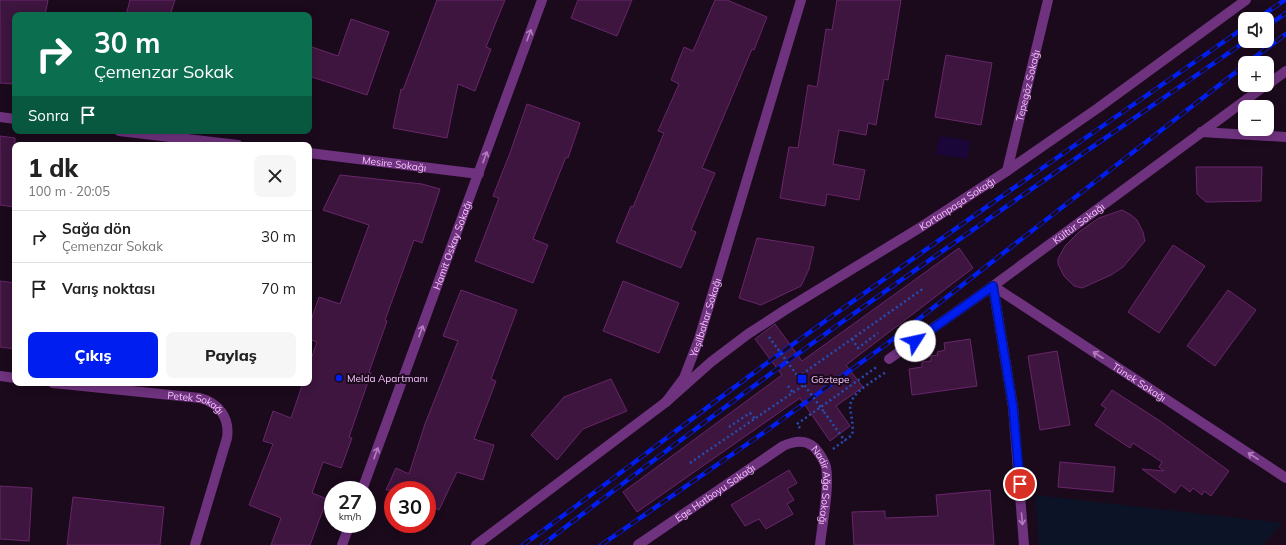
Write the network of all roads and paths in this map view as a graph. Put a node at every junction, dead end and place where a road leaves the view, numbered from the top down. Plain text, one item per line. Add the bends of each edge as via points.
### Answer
1 (542, 0) edge
2 (800, 0) edge
3 (1048, 0) edge
4 (1246, 0) edge
5 (1286, 71) edge
6 (1274, 80) edge
7 (1257, 92) edge
8 (0, 117) edge
9 (12, 119) edge
10 (1201, 132) junction
11 (145, 134) edge
12 (1286, 137) edge
13 (213, 142) edge
14 (312, 154) edge
15 (1007, 171) junction
16 (479, 174) junction
17 (993, 286) junction
18 (924, 288) dead end
19 (878, 333) dead end
20 (769, 337) dead end
21 (852, 339) junction
22 (888, 359) junction
23 (0, 376) edge
24 (798, 377) junction
25 (12, 378) edge
26 (804, 385) junction
27 (82, 386) edge
28 (788, 386) dead end
29 (793, 393) junction
30 (666, 402) junction
31 (820, 407) junction
32 (807, 417) dead end
33 (755, 419) junction
34 (729, 427) dead end
35 (793, 442) joint
36 (690, 463) dead end
37 (1286, 478) edge
38 (365, 481) edge
39 (347, 533) edge
40 (641, 544) edge
41 (195, 545) edge
42 (342, 545) edge
43 (476, 545) edge
44 (820, 545) edge
45 (1024, 545) edge

16 -> 1 street, Hamit Oskay Sokağı
2 - 30 street, Yeşilbahar Sokağı via 699,339 684,378
3 - 15 street, Tepegöz Sokağı
4 - 15 street, Kortanpaşa Sokağı
5 - 6 street, Kültür Sokağı
7 - 10 street, Kültür Sokağı
8 - 9 street
10 - 12 street
10 - 17 street, Kültür Sokağı
11 - 13 street
14 - 16 street, Mesire Sokağı
15 - 30 street, Kortanpaşa Sokağı via 748,334 711,362
38 -> 16 street, Hamit Oskay Sokağı
17 - 22 street, Kültür Sokağı
37 -> 17 street, Tünek Sokağı
17 -> 45 street via 1013,407
18 - 21 path
19 - 21 path via 858,348
20 - 24 path, bridge
21 - 24 path
22 - 31 path
22 - 31 path, bridge via 894,367 852,398 852,435 845,441
23 - 25 street
24 - 26 path, bridge
26 - 29 path
26 - 31 path, bridge
27 - 41 street, Petek Sokağı via 200,398 219,408 226,420 228,435
28 - 29 path
29 - 33 path
30 - 43 street, Yeşilbahar Sokağı
31 - 32 path
33 - 34 path via 750,413
33 - 36 path
35 - 40 street, Ege Hatboyu Sokağı via 783,446
35 - 44 street, Nadir Ağa Sokağı via 804,442 812,446 820,454 826,467
39 - 42 street

